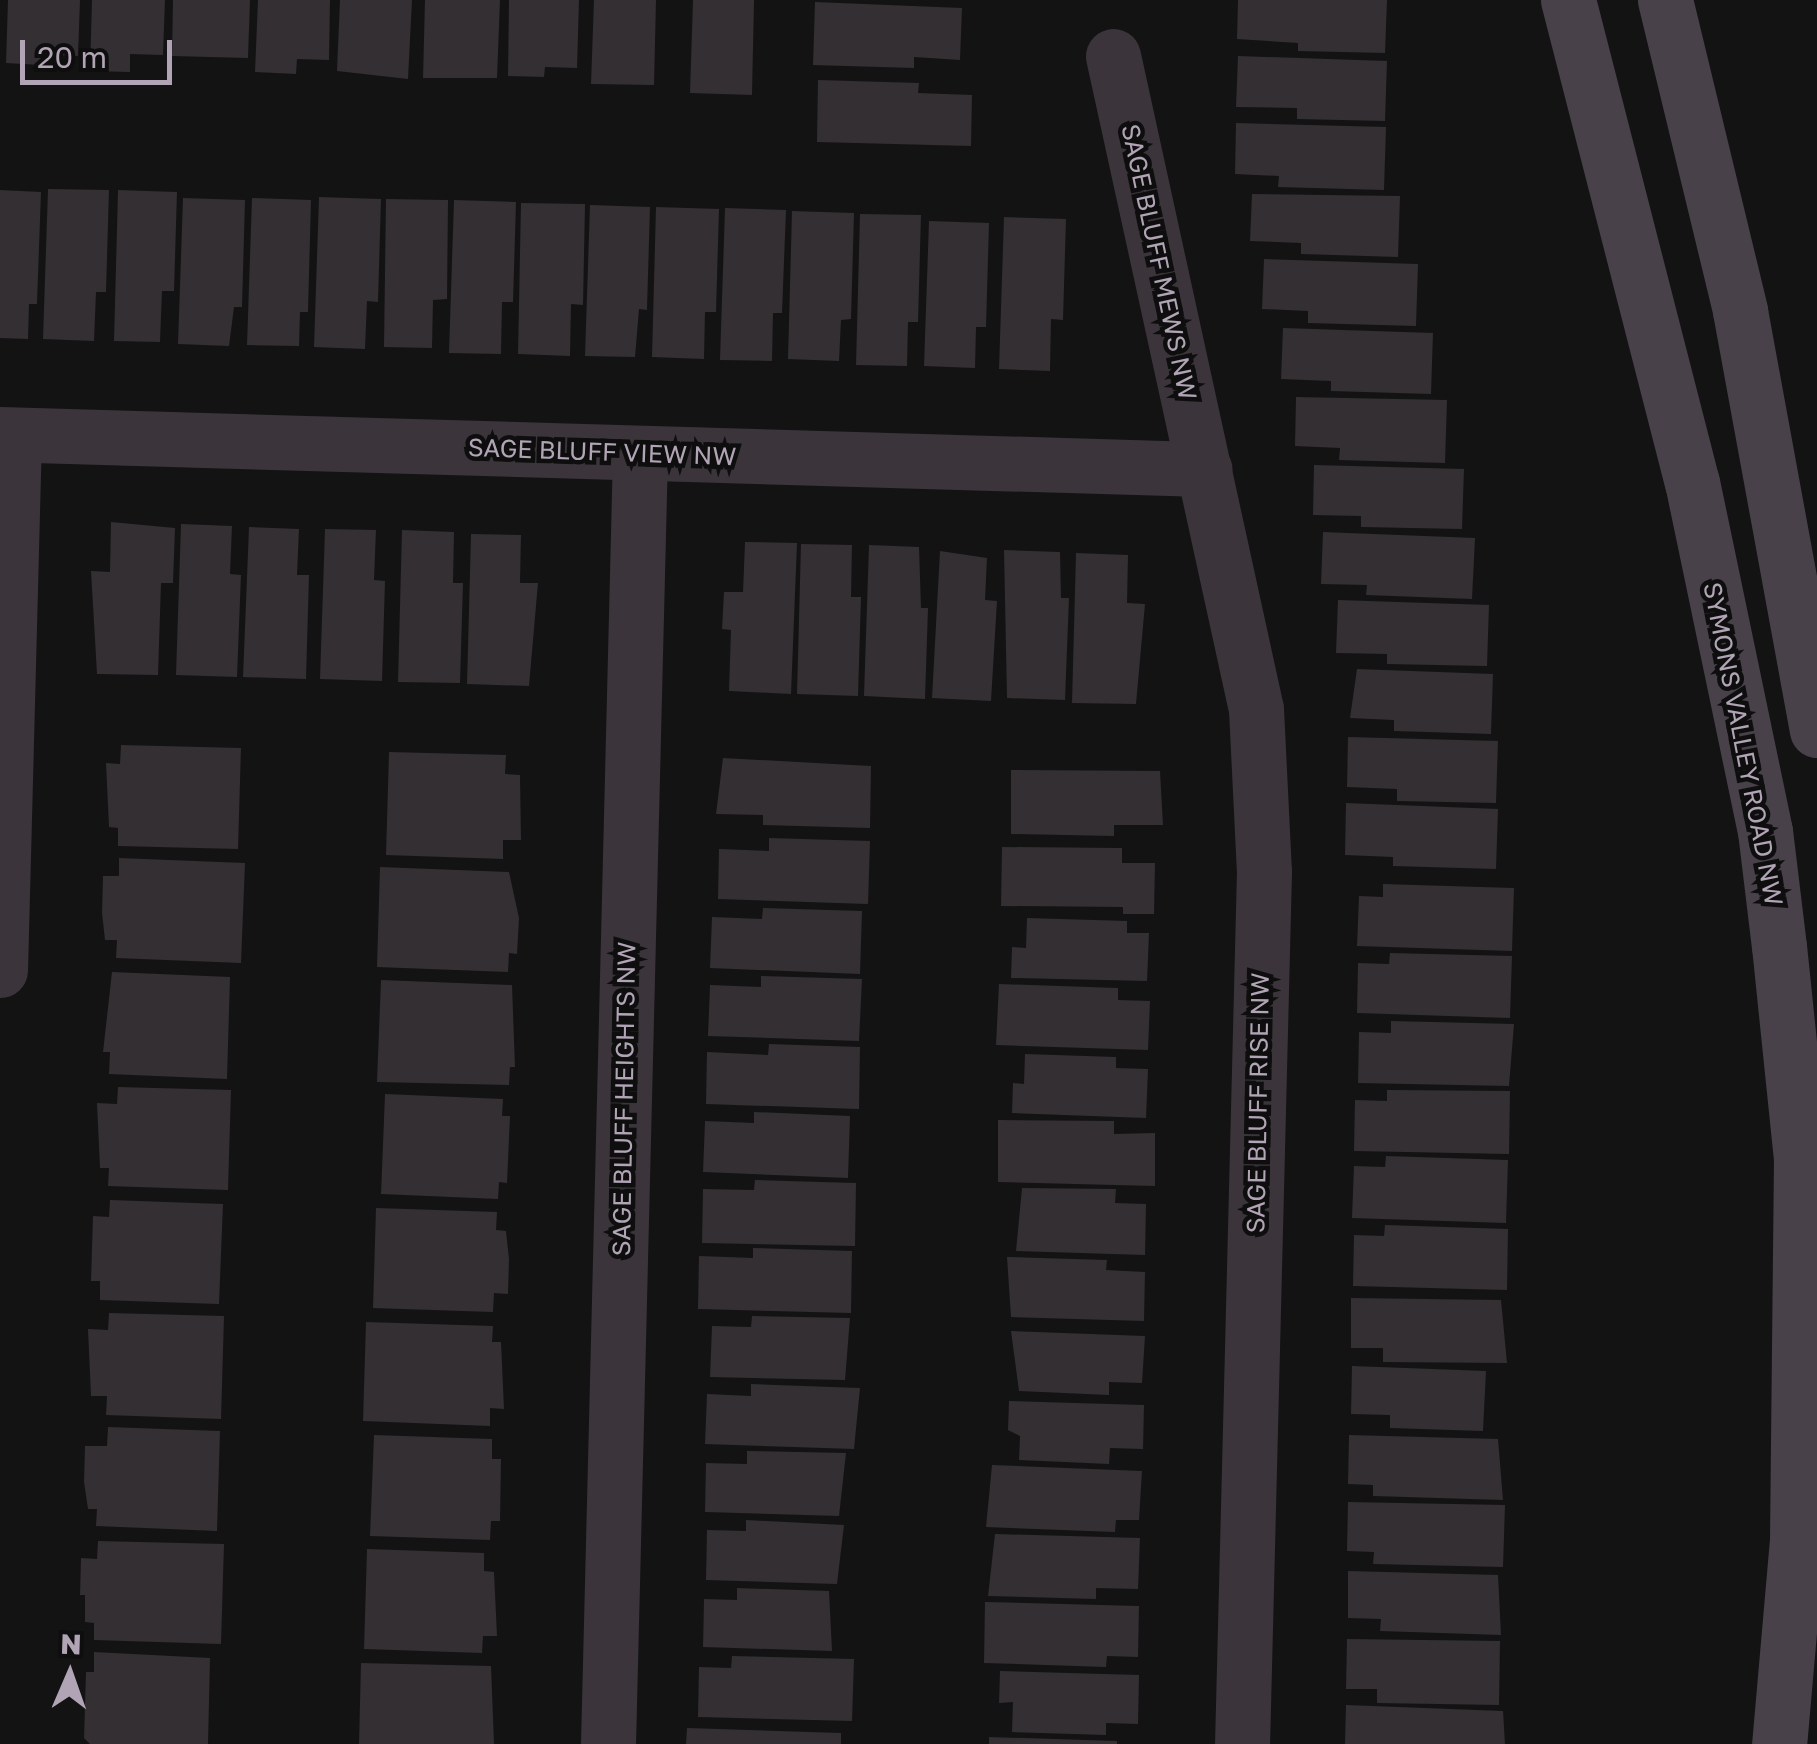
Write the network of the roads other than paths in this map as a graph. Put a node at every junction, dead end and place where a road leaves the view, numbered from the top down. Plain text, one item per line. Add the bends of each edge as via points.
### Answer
1 (1568, 0) edge
2 (1665, 0) edge
3 (1113, 56) dead end
4 (7, 434) edge
5 (640, 453) junction
6 (1204, 469) junction
7 (1817, 730) edge
8 (0, 970) edge
9 (608, 1744) edge
10 (1242, 1744) edge
11 (1779, 1744) edge

1 - 11 main road, SYMONS VALLEY ROAD NW via 1692,482 1765,831 1779,946 1800,1198 1797,1540
2 - 7 main road via 1740,311
3 - 6 street, SAGE BLUFF MEWS NW
4 - 5 street, SAGE BLUFF VIEW NW
4 - 8 street
5 - 6 street, SAGE BLUFF VIEW NW
5 - 9 street, SAGE BLUFF HEIGHTS NW
6 - 10 street, SAGE BLUFF RISE NW via 1256,709 1264,871

